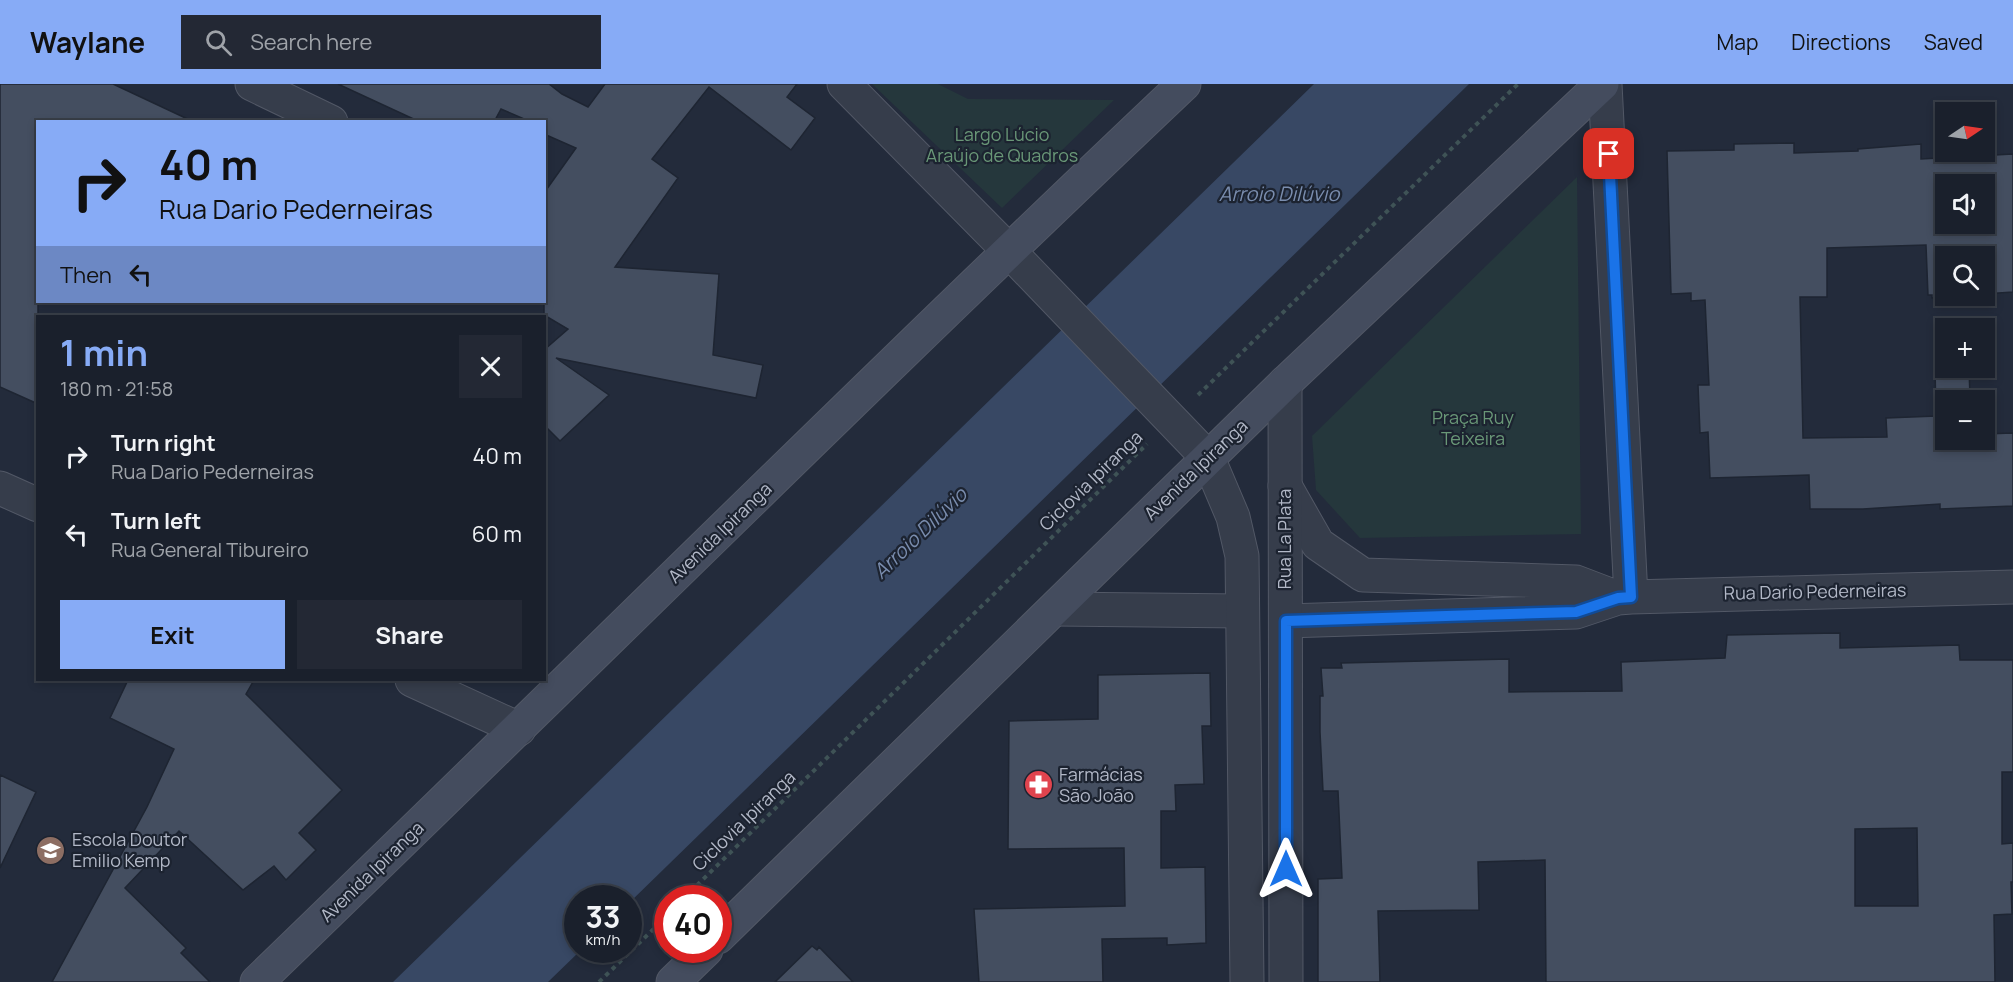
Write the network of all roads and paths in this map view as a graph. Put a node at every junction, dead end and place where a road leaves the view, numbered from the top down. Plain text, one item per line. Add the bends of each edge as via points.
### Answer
1 (252, 84) edge
2 (844, 84) edge
3 (1184, 84) edge
4 (1518, 84) edge
5 (1604, 84) edge
6 (327, 120) edge
7 (1008, 250) junction
8 (1285, 383) junction
9 (1164, 412) junction
10 (1208, 458) junction
11 (1285, 486) junction
12 (0, 488) edge
13 (36, 504) edge
14 (2013, 587) edge
15 (1625, 597) junction
16 (1055, 609) junction
17 (1242, 611) junction
18 (1286, 621) junction
19 (414, 681) edge
20 (519, 729) junction
21 (697, 885) edge
22 (732, 923) edge
23 (654, 929) edge
24 (693, 963) edge
25 (257, 982) edge
26 (599, 982) edge
27 (673, 982) edge
28 (1247, 982) edge
29 (1286, 982) edge

1 - 6 street
2 - 7 street
3 - 7 main road, Avenida Ipiranga
4 - 9 path, Ciclovia Ipiranga
5 - 8 main road, Avenida Ipiranga
5 - 15 street
7 - 9 street
7 - 20 main road, Avenida Ipiranga
8 - 10 main road, Avenida Ipiranga
8 - 11 street, Rua La Plata
9 - 10 street
9 - 21 path, Ciclovia Ipiranga
10 - 16 main road, Avenida Ipiranga
10 - 17 street via 1233,517 1242,556
11 - 15 street, Rua Dario Pederneiras via 1318,544 1363,575 1576,582
11 - 18 street, Rua La Plata
12 - 13 street
14 - 15 street, Rua Dario Pederneiras
15 - 18 street, Rua Dario Pederneiras via 1576,612
16 - 17 street
16 - 22 main road, Avenida Ipiranga
17 - 28 street
18 - 29 street, Rua La Plata
19 - 20 street
20 - 25 main road, Avenida Ipiranga
23 - 26 path
24 - 27 main road

